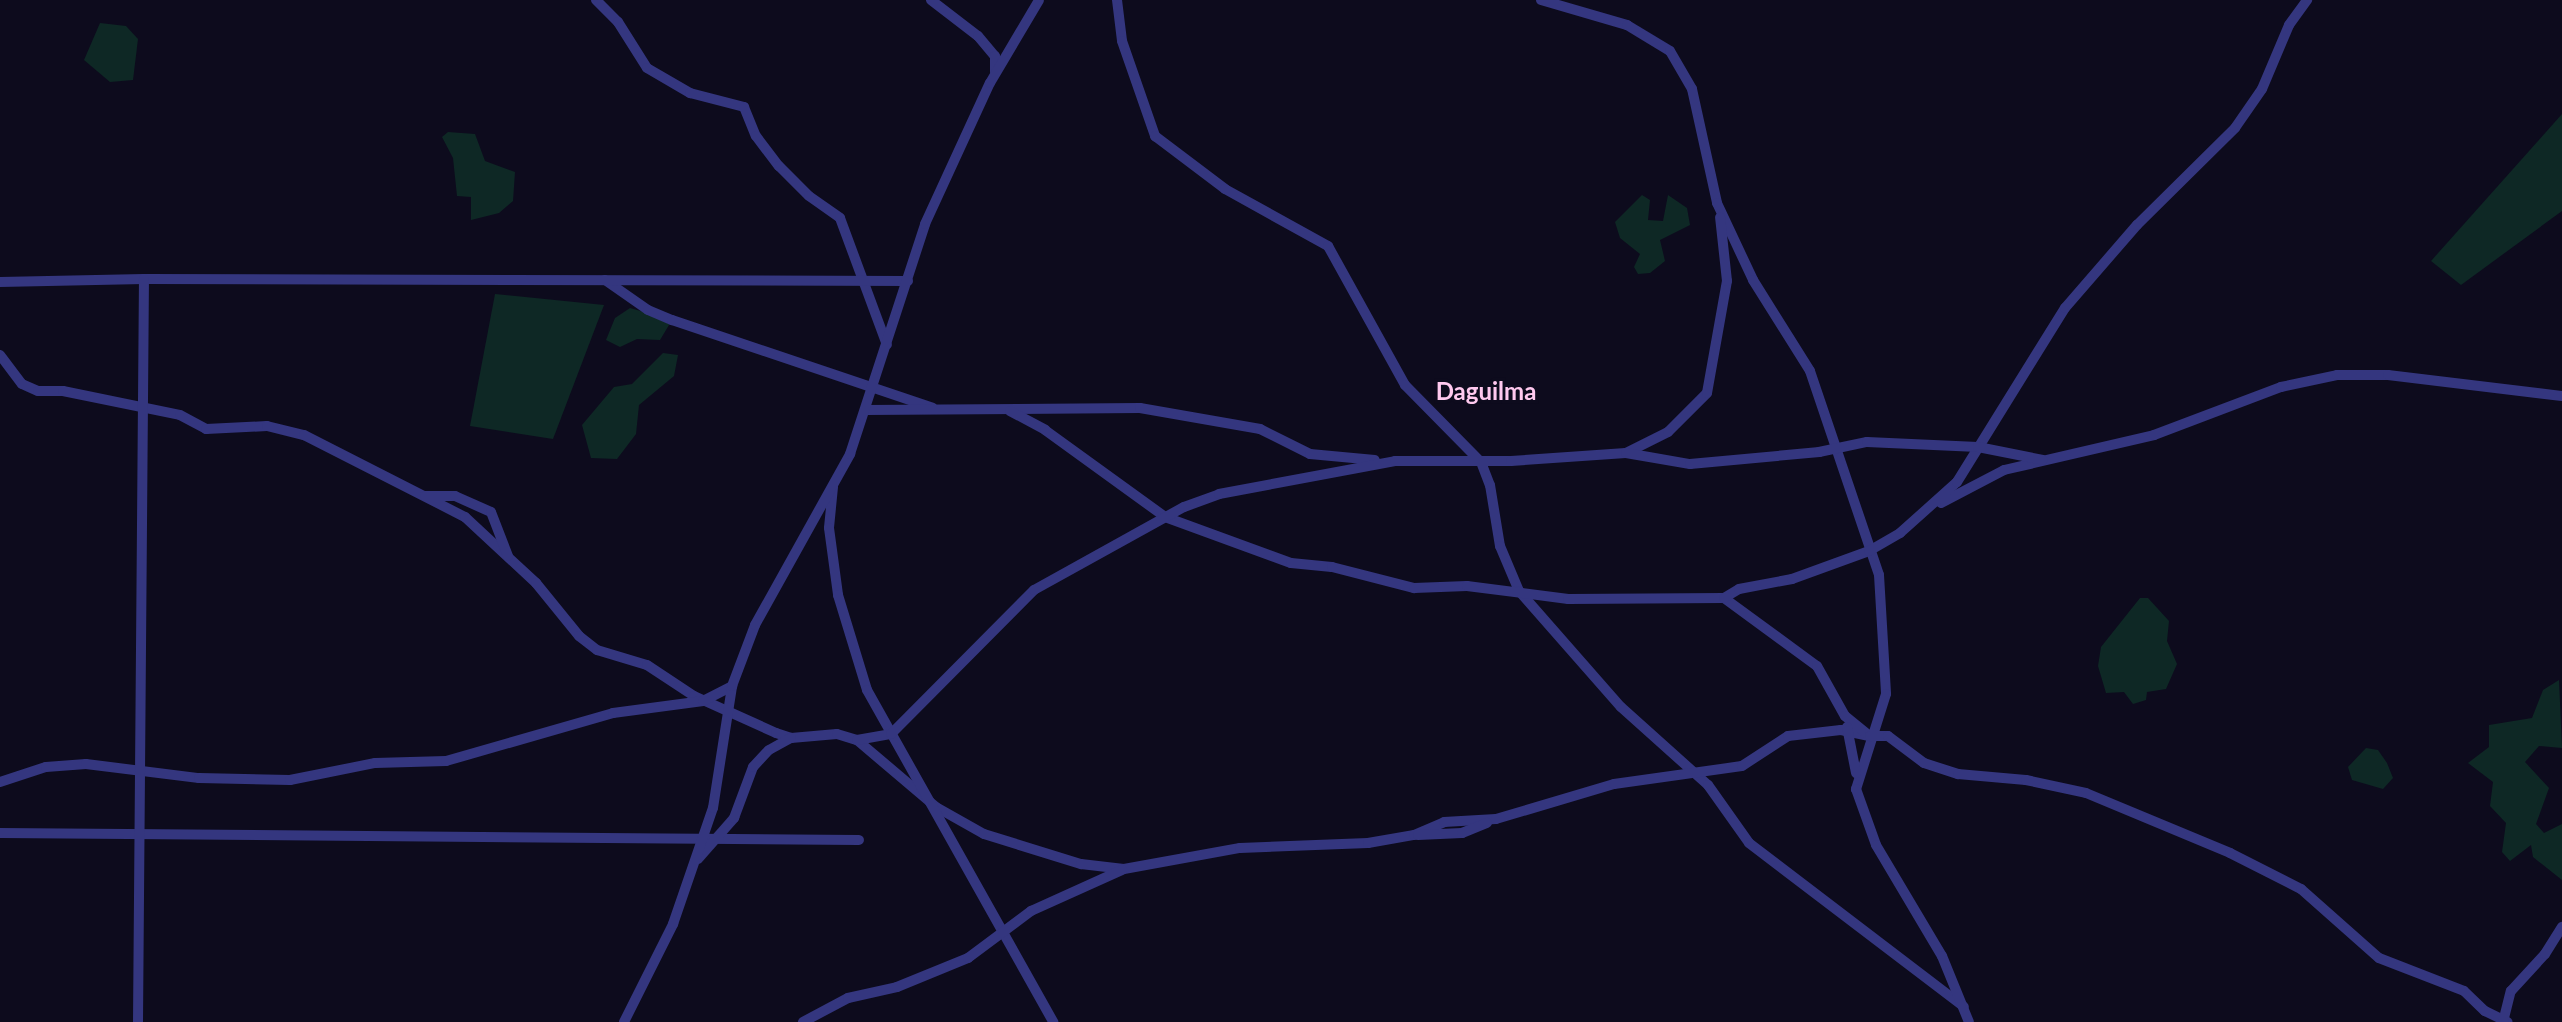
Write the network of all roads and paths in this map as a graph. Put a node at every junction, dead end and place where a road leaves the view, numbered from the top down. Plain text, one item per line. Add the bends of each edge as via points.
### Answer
1 (596, 0) edge
2 (932, 0) edge
3 (1039, 0) edge
4 (1116, 0) edge
5 (1541, 0) edge
6 (2307, 0) edge
7 (995, 75) junction
8 (1717, 203) junction
9 (144, 279) junction
10 (605, 280) junction
11 (864, 281) junction
12 (908, 281) junction
13 (0, 282) edge
14 (887, 345) junction
15 (0, 355) edge
16 (873, 386) junction
17 (2562, 396) edge
18 (143, 409) junction
19 (865, 410) junction
20 (1010, 411) junction
21 (942, 412) junction
22 (1978, 447) junction
23 (1836, 449) junction
24 (1626, 453) junction
25 (2043, 460) junction
26 (1395, 461) junction
27 (1482, 461) junction
28 (833, 483) junction
29 (422, 496) junction
30 (1929, 509) junction
31 (1165, 517) junction
32 (1869, 551) junction
33 (509, 556) junction
34 (1519, 591) junction
35 (1724, 598) junction
36 (732, 686) junction
37 (703, 701) junction
38 (1841, 707) junction
39 (727, 711) junction
40 (1849, 732) junction
41 (891, 734) junction
42 (1870, 736) junction
43 (791, 738) junction
44 (857, 740) junction
45 (139, 769) junction
46 (1697, 774) junction
47 (1858, 779) junction
48 (0, 782) edge
49 (936, 807) junction
50 (0, 834) edge
51 (138, 835) junction
52 (702, 839) junction
53 (717, 839) junction
54 (859, 840) dead end
55 (695, 862) junction
56 (1124, 869) junction
57 (2562, 927) edge
58 (1006, 933) junction
59 (1964, 1007) junction
60 (2505, 1021) edge
61 (138, 1022) edge
62 (624, 1022) edge
63 (803, 1022) edge
64 (1052, 1022) edge
65 (1969, 1022) edge

1 - 11 street via 618,22 647,68 690,93 744,107 756,136 779,166 840,218
2 - 7 street via 978,36 995,57
3 - 7 street
4 - 27 street via 1122,41 1154,136 1225,189 1328,246 1405,385
5 - 8 street via 1626,25 1670,51 1692,89
6 - 22 street via 2289,25 2262,89 2235,128 2096,269 2065,308
7 - 12 street via 925,224
8 - 23 street via 1753,280 1810,371
8 - 24 street via 1727,281 1714,375 1707,393 1668,432
9 - 10 street
9 - 13 street
9 - 18 street
10 - 11 street
10 - 16 street via 672,320
11 - 12 street
11 - 14 street
12 - 14 street
14 - 16 street
15 - 18 street via 22,384 38,391 63,391
16 - 19 street
16 - 21 street
17 - 25 street via 2388,375 2337,375 2281,387 2154,435
18 - 29 street via 180,415 206,429 267,426 304,435
18 - 45 street
19 - 21 street
19 - 28 street via 850,454
20 - 21 street
20 - 26 street via 1140,408 1248,425 1310,454
20 - 31 street via 1045,430
22 - 23 street via 1867,442
22 - 25 street
22 - 30 street via 1957,482
23 - 24 street via 1690,464
23 - 32 street
24 - 27 street
25 - 30 street via 2004,470
26 - 27 street
26 - 31 street via 1219,494
27 - 34 street via 1500,546
28 - 36 street via 755,625
28 - 41 street via 829,528 838,595 867,690
29 - 33 street via 465,517
29 - 33 street via 455,496 491,512
30 - 32 street
31 - 34 street via 1291,563 1332,567 1414,588 1467,586
31 - 41 street via 1034,590
32 - 35 street via 1792,579 1739,589
32 - 42 street via 1879,575 1887,662 1886,694
33 - 37 street via 579,636 597,650 646,664
34 - 35 street via 1568,599
34 - 46 street via 1621,707
35 - 38 street via 1817,666
36 - 37 street
36 - 39 street
37 - 39 street
37 - 45 street via 613,713 446,761 375,763 290,780 199,778
38 - 40 street
38 - 42 street via 1855,726
39 - 43 street
39 - 52 street via 713,808
40 - 42 street
40 - 46 street via 1788,736 1742,766
40 - 47 street
41 - 44 street
41 - 49 street
42 - 47 street
42 - 60 street via 1888,736 1924,763 1958,774 2026,780 2085,793 2230,853 2301,889 2379,958 2464,991 2485,1011
43 - 44 street via 837,734
43 - 53 street via 769,750 753,767 734,818
44 - 49 street
45 - 48 street via 46,767
45 - 51 street
46 - 56 street via 1614,784 1496,819 1444,822 1414,835 1368,843 1240,848
46 - 59 street via 1749,843
47 - 59 street via 1856,789 1876,845 1942,956
49 - 56 street via 1011,846 1081,864
49 - 58 street
50 - 51 street
51 - 52 street
51 - 61 street
52 - 53 street
52 - 55 street
53 - 54 street
53 - 55 street
55 - 62 street via 673,924
56 - 58 street via 1031,912
57 - 60 street via 2545,954 2511,991
58 - 63 street via 933,974 848,998
58 - 64 street
59 - 65 street

